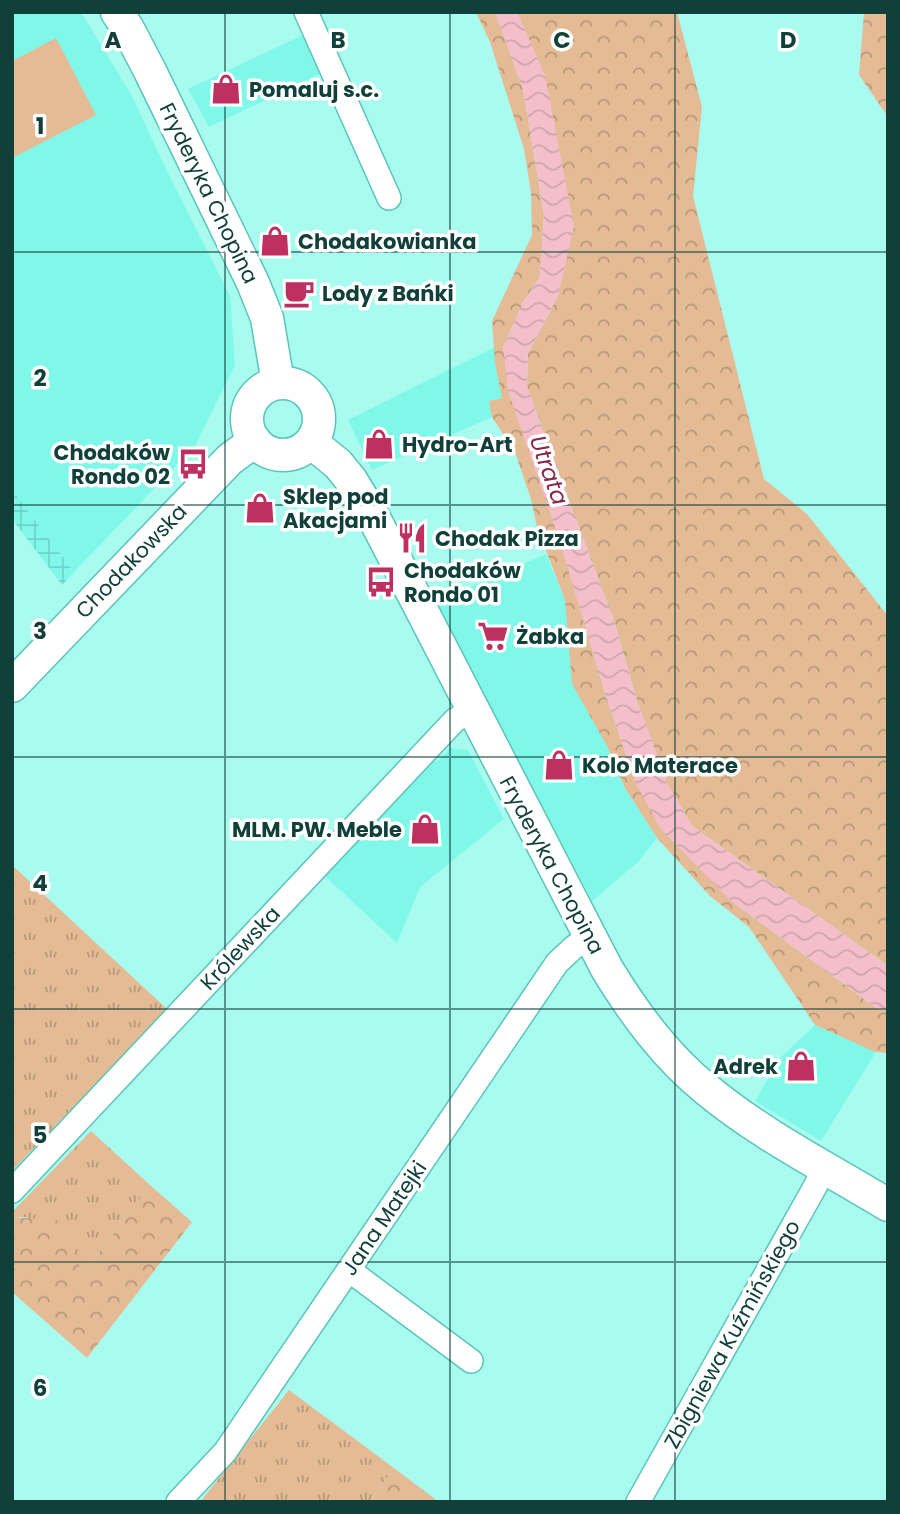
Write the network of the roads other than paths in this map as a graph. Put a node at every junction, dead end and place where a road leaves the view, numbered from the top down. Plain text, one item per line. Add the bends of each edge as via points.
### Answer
1 (117, 12) edge
2 (306, 12) edge
3 (389, 198) dead end
4 (278, 383) junction
5 (255, 441) junction
6 (311, 442) junction
7 (12, 686) edge
8 (472, 711) junction
9 (589, 936) junction
10 (824, 1166) junction
11 (12, 1191) edge
12 (888, 1205) edge
13 (349, 1270) junction
14 (471, 1361) dead end
15 (178, 1502) edge
16 (638, 1502) edge

1 - 4 main road, Fryderyka Chopina via 253,283 267,318
2 - 3 street
4 - 5 main road via 261,390 250,405 248,424
4 - 6 main road via 303,388 314,401 319,418
5 - 6 main road via 267,451 283,455
5 - 7 main road, Chodakowska via 230,460
6 - 8 main road, Fryderyka Chopina via 338,464 362,498
8 - 9 main road, Fryderyka Chopina
8 - 11 street, Królewska via 455,720
9 - 10 main road, Fryderyka Chopina via 637,1016 685,1070 739,1115
9 - 13 street, Jana Matejki via 557,963
10 - 12 main road, Fryderyka Chopina
10 - 16 street, Zbigniewa Kuźmińskiego
13 - 14 street
13 - 15 street, Jana Matejki via 225,1452

